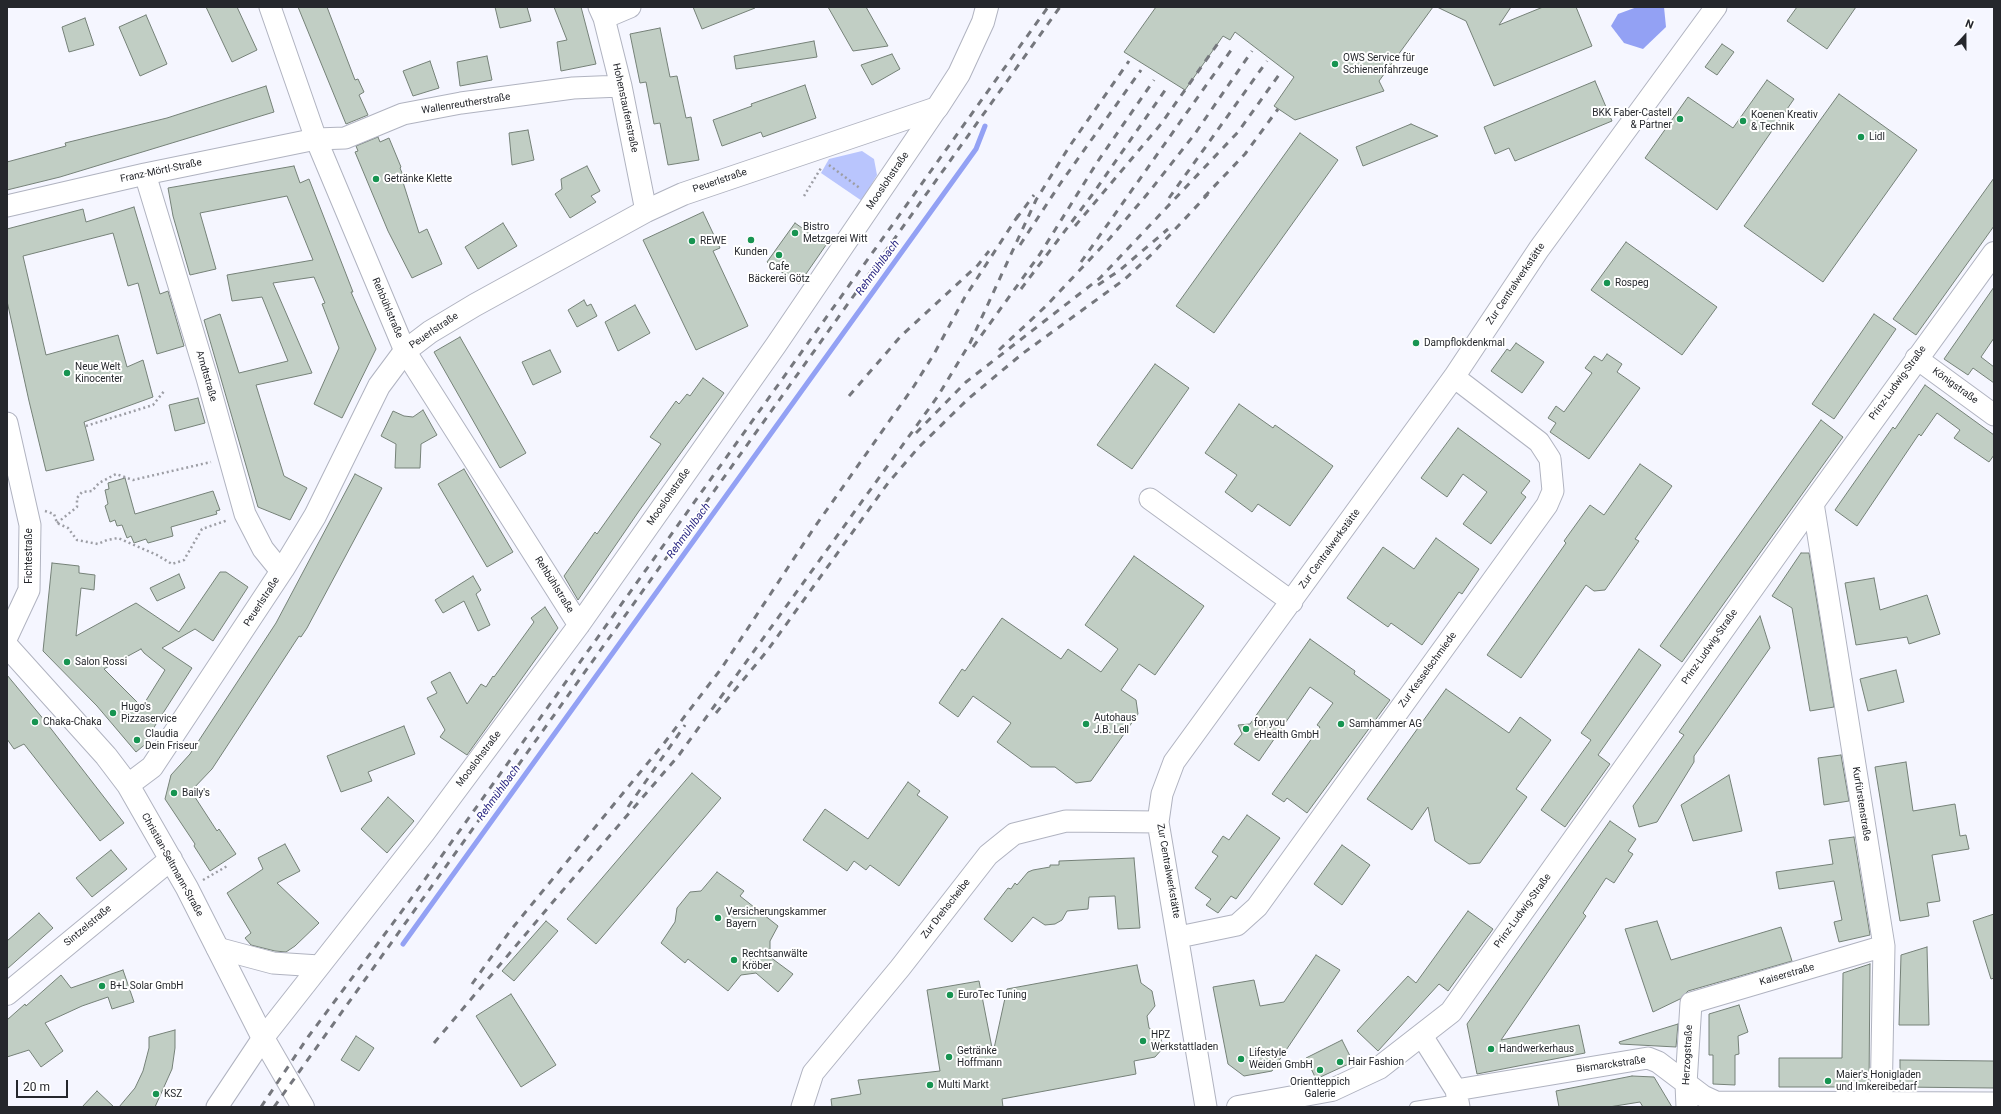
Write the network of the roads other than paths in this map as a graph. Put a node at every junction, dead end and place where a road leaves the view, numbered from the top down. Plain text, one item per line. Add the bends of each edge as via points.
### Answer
1 (270, 7) edge
2 (630, 7) edge
3 (987, 7) edge
4 (1716, 7) edge
5 (602, 13) edge
6 (621, 86) junction
7 (937, 108) junction
8 (316, 139) junction
9 (145, 174) junction
10 (7, 206) edge
11 (646, 211) junction
12 (1994, 253) edge
13 (405, 351) junction
14 (1916, 358) junction
15 (1454, 377) junction
16 (1994, 415) edge
17 (7, 423) edge
18 (1150, 499) dead end
19 (1812, 503) junction
20 (283, 570) junction
21 (1292, 602) junction
22 (579, 625) junction
23 (7, 637) edge
24 (7, 646) edge
25 (128, 785) junction
26 (1158, 822) junction
27 (171, 859) junction
28 (1179, 937) junction
29 (1884, 946) junction
30 (217, 948) junction
31 (319, 966) junction
32 (7, 994) edge
33 (1691, 1003) joint
34 (1422, 1036) junction
35 (263, 1038) junction
36 (1686, 1084) junction
37 (1458, 1099) edge
38 (1994, 1103) edge
39 (1881, 1104) edge
40 (216, 1107) edge
41 (303, 1107) edge
42 (802, 1107) edge
43 (1206, 1107) edge
44 (1238, 1107) edge
45 (1415, 1107) edge
46 (1687, 1107) edge

1 - 8 street, Rehbühlstraße
2 - 5 street
3 - 7 main road, Mooslohstraße via 983,22 959,74
4 - 15 street, Zur Centralwerkstätte via 1539,249
5 - 6 street, Hohenstaufenstraße
6 - 8 street, Wallenreutherstraße via 573,88 461,103 404,114 346,138
6 - 11 street, Hohenstaufenstraße
7 - 11 main road, Peuerlstraße via 820,155 683,194
7 - 22 street, Mooslohstraße via 776,345
8 - 9 street, Franz-Mörtl-Straße
8 - 13 street, Rehbühlstraße
9 - 10 street, Franz-Mörtl-Straße
9 - 20 street, Arndtstraße via 245,514 263,549
11 - 13 main road, Peuerlstraße via 475,305 430,332
12 - 14 main road, Prinz-Ludwig-Straße
13 - 20 main road, Peuerlstraße via 379,386 314,516
13 - 22 street, Rehbühlstraße
14 - 16 street, Königstraße
14 - 19 main road, Prinz-Ludwig-Straße
15 - 21 street, Zur Centralwerkstätte
15 - 28 street, Zur Kesselschmiede via 1539,442 1550,459 1553,491 1547,505 1257,907 1237,925
17 - 23 street, Fichtestraße via 30,525 29,590
18 - 21 street
19 - 29 street, Kurfürstenstraße
19 - 34 main road, Prinz-Ludwig-Straße via 1451,1012
20 - 25 main road, Peuerlstraße via 152,767
21 - 26 street, Zur Centralwerkstätte via 1174,762 1162,794
22 - 31 street, Mooslohstraße via 424,832
24 - 25 main road, Christian-Seltmann-Straße
25 - 27 main road, Christian-Seltmann-Straße
26 - 28 street, Zur Centralwerkstätte
26 - 42 street, Zur Drehscheibe via 1066,821 1014,834 988,855 900,968 813,1073
27 - 30 main road, Christian-Seltmann-Straße
27 - 32 main road, Sintzelstraße
28 - 43 street, Zur Centralwerkstätte
29 - 33 street, Kaiserstraße
29 - 39 street, Kurfürstenstraße
30 - 31 street via 273,963
30 - 35 main road, Christian-Seltmann-Straße
31 - 35 street, Mooslohstraße
33 - 36 street, Herzogstraße
34 - 37 street
34 - 44 main road, Prinz-Ludwig-Straße via 1379,1068 1332,1090
35 - 40 street, Mooslohstraße
35 - 41 main road, Christian-Seltmann-Straße
36 - 37 street, Bismarckstraße via 1658,1062 1648,1058
36 - 39 street, Bismarckstraße via 1716,1102
36 - 46 street, Herzogstraße
37 - 45 lane
38 - 39 street, Bismarckstraße

